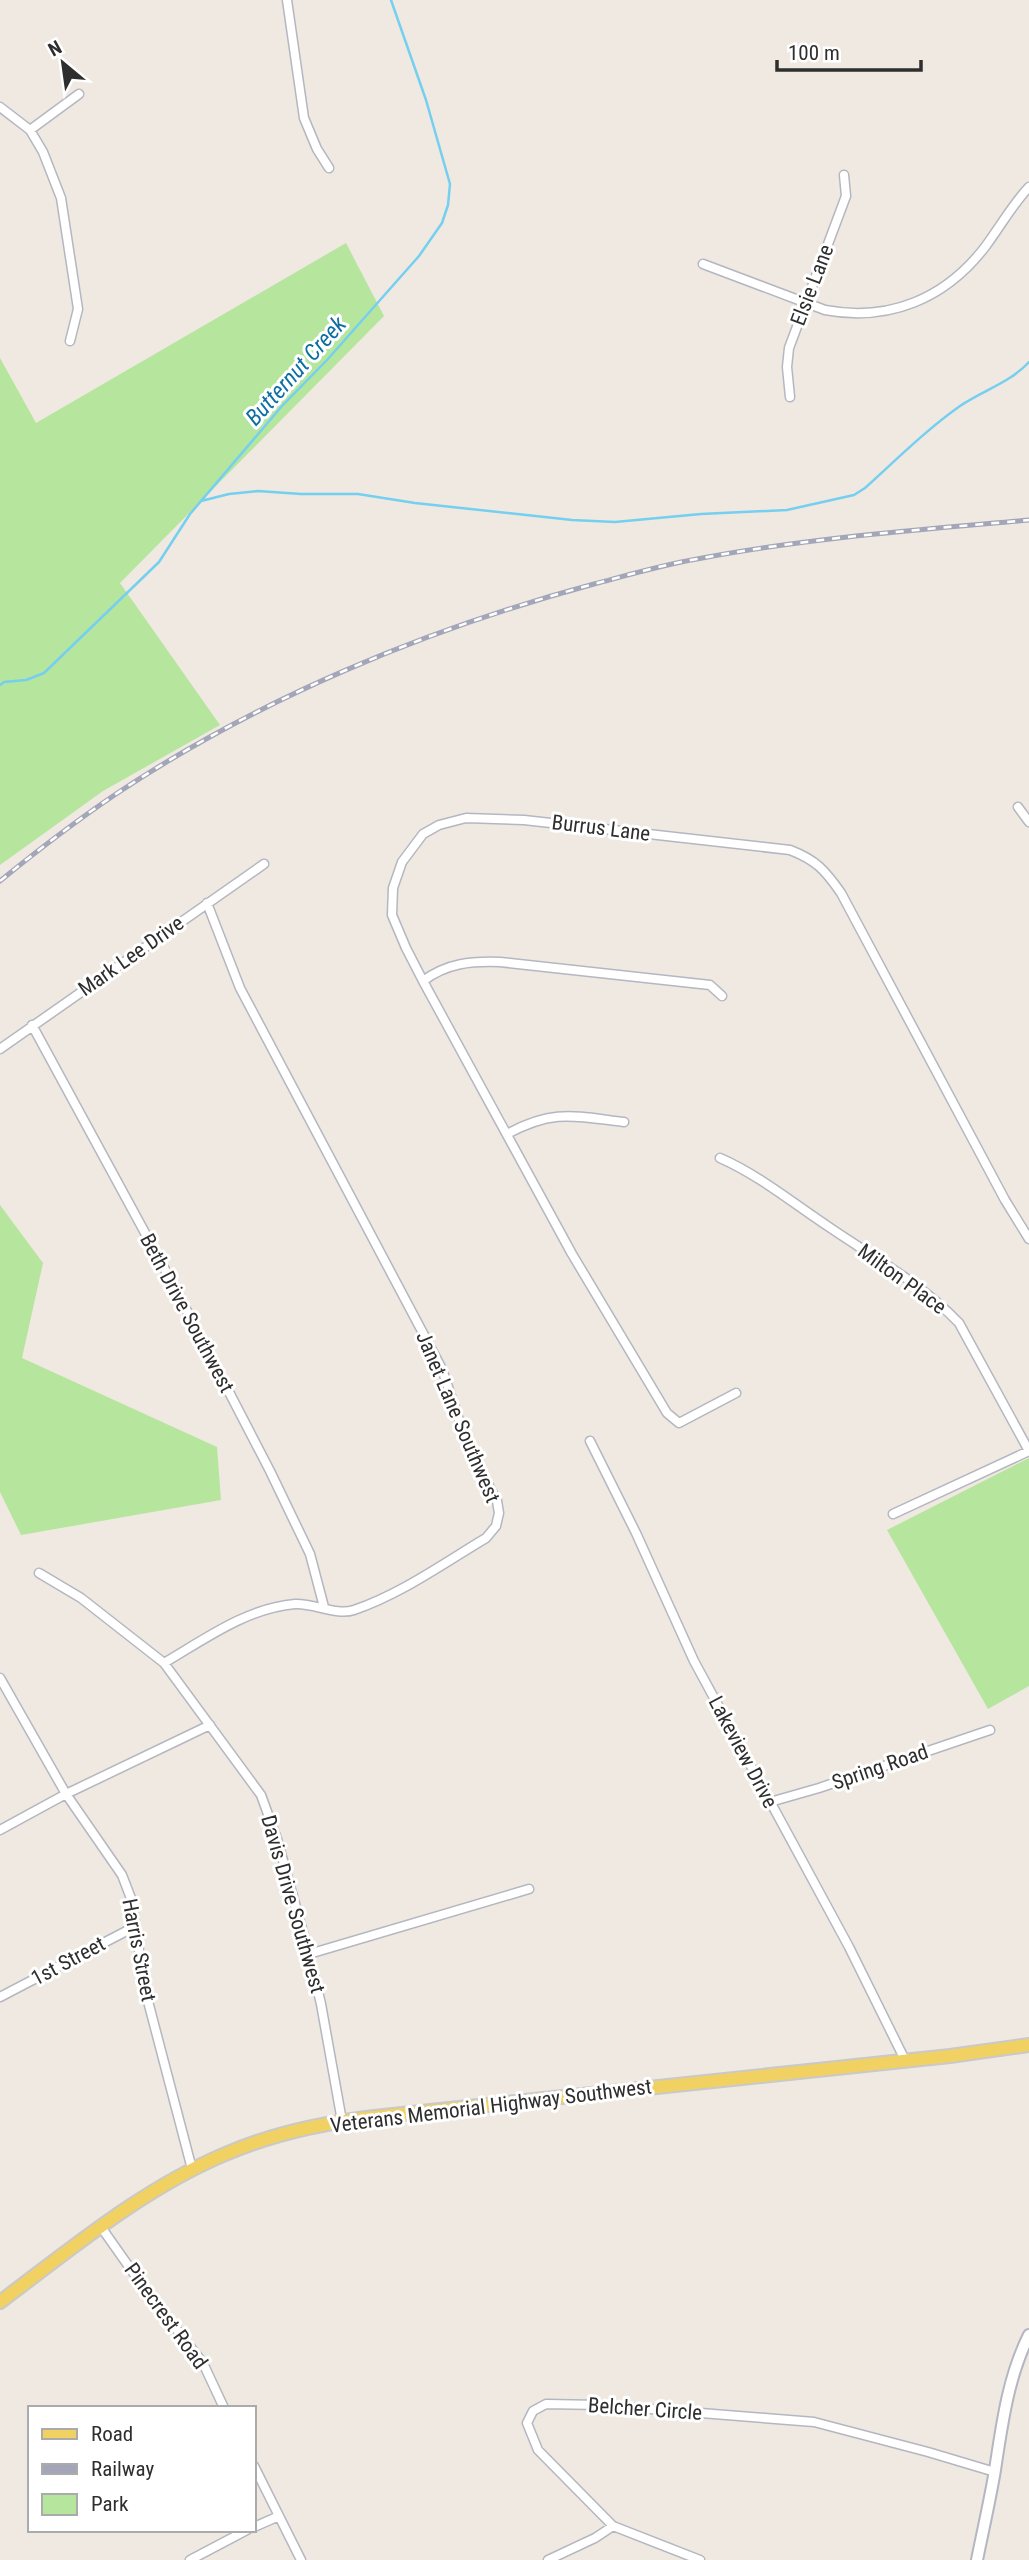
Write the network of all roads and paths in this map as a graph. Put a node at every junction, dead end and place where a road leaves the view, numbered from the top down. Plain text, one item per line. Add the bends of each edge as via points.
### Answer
1 (288, 0) edge
2 (79, 94) dead end
3 (0, 107) edge
4 (30, 130) junction
5 (329, 168) dead end
6 (844, 175) dead end
7 (1029, 187) edge
8 (703, 264) dead end
9 (804, 303) junction
10 (70, 341) dead end
11 (790, 397) dead end
12 (1018, 807) dead end
13 (1029, 822) edge
14 (264, 864) dead end
15 (207, 903) junction
16 (423, 981) junction
17 (722, 996) dead end
18 (32, 1026) junction
19 (0, 1049) edge
20 (624, 1122) dead end
21 (507, 1134) junction
22 (720, 1158) dead end
23 (1029, 1238) edge
24 (736, 1393) dead end
25 (590, 1441) dead end
26 (1029, 1451) edge
27 (893, 1514) dead end
28 (39, 1573) dead end
29 (324, 1608) junction
30 (164, 1663) junction
31 (0, 1678) edge
32 (210, 1725) junction
33 (990, 1730) dead end
34 (66, 1794) junction
35 (770, 1801) junction
36 (0, 1830) edge
37 (529, 1889) dead end
38 (136, 1926) junction
39 (309, 1954) junction
40 (0, 1997) edge
41 (1029, 2045) edge
42 (905, 2060) junction
43 (342, 2121) junction
44 (192, 2169) junction
45 (101, 2227) junction
46 (0, 2302) edge
47 (1029, 2335) edge
48 (223, 2406) edge
49 (256, 2470) edge
50 (995, 2472) junction
51 (279, 2516) junction
52 (256, 2526) edge
53 (613, 2526) junction
54 (243, 2532) edge
55 (190, 2560) edge
56 (301, 2560) edge
57 (548, 2560) edge
58 (700, 2560) edge
59 (977, 2560) edge

1 - 5 street via 303,118
2 - 4 street
3 - 4 street
4 - 10 street via 61,198 78,309
6 - 9 street, Elsie Lane via 846,196
7 - 9 street via 971,262 944,288 922,300 868,313 843,313
8 - 9 street
9 - 11 street, Elsie Lane via 787,358
12 - 13 street
14 - 15 street, Mark Lee Drive
15 - 18 street, Mark Lee Drive
15 - 29 street, Janet Lane Southwest via 240,988 442,1369 468,1447 499,1513 486,1538 382,1598 350,1611
16 - 17 street via 470,961 500,962 710,985
16 - 21 street, Burrus Lane
16 - 23 street, Burrus Lane via 392,915 393,888 402,862 423,834 439,825 466,818 524,820 790,850 810,857 841,893
18 - 19 street, Mark Lee Drive
18 - 29 street, Beth Drive Southwest via 270,1471 310,1554
20 - 21 street via 559,1115 529,1122
21 - 24 street, Burrus Lane via 667,1413 679,1423
22 - 26 street, Milton Place via 771,1188 946,1310 959,1323
25 - 35 street, Lakeview Drive via 694,1661
26 - 27 street
28 - 30 street, Davis Drive Southwest via 81,1598
29 - 30 street, Janet Lane Southwest via 299,1604 271,1608
30 - 32 street, Davis Drive Southwest
31 - 34 street, Harris Street
32 - 34 street
32 - 39 street, Davis Drive Southwest via 261,1795
33 - 35 street, Spring Road
34 - 36 street
34 - 38 street, Harris Street via 122,1875
35 - 42 street, Lakeview Drive
37 - 39 street
38 - 40 street, 1st Street
38 - 44 street, Harris Street via 144,1986
39 - 43 street, Davis Drive Southwest
41 - 42 main road, Veterans Memorial Highway Southwest
42 - 43 main road, Veterans Memorial Highway Southwest
43 - 44 main road, Veterans Memorial Highway Southwest via 258,2141
44 - 45 main road, Veterans Memorial Highway Southwest
45 - 46 main road, Veterans Memorial Highway Southwest
45 - 48 street, Pinecrest Road via 203,2363
47 - 50 street via 1012,2375
49 - 51 street
50 - 53 street, Belcher Circle via 814,2422 600,2405 546,2404 533,2411 527,2423 538,2450
50 - 59 street
51 - 52 street
51 - 56 street
53 - 57 street
53 - 58 street, Belcher Circle
54 - 55 street

